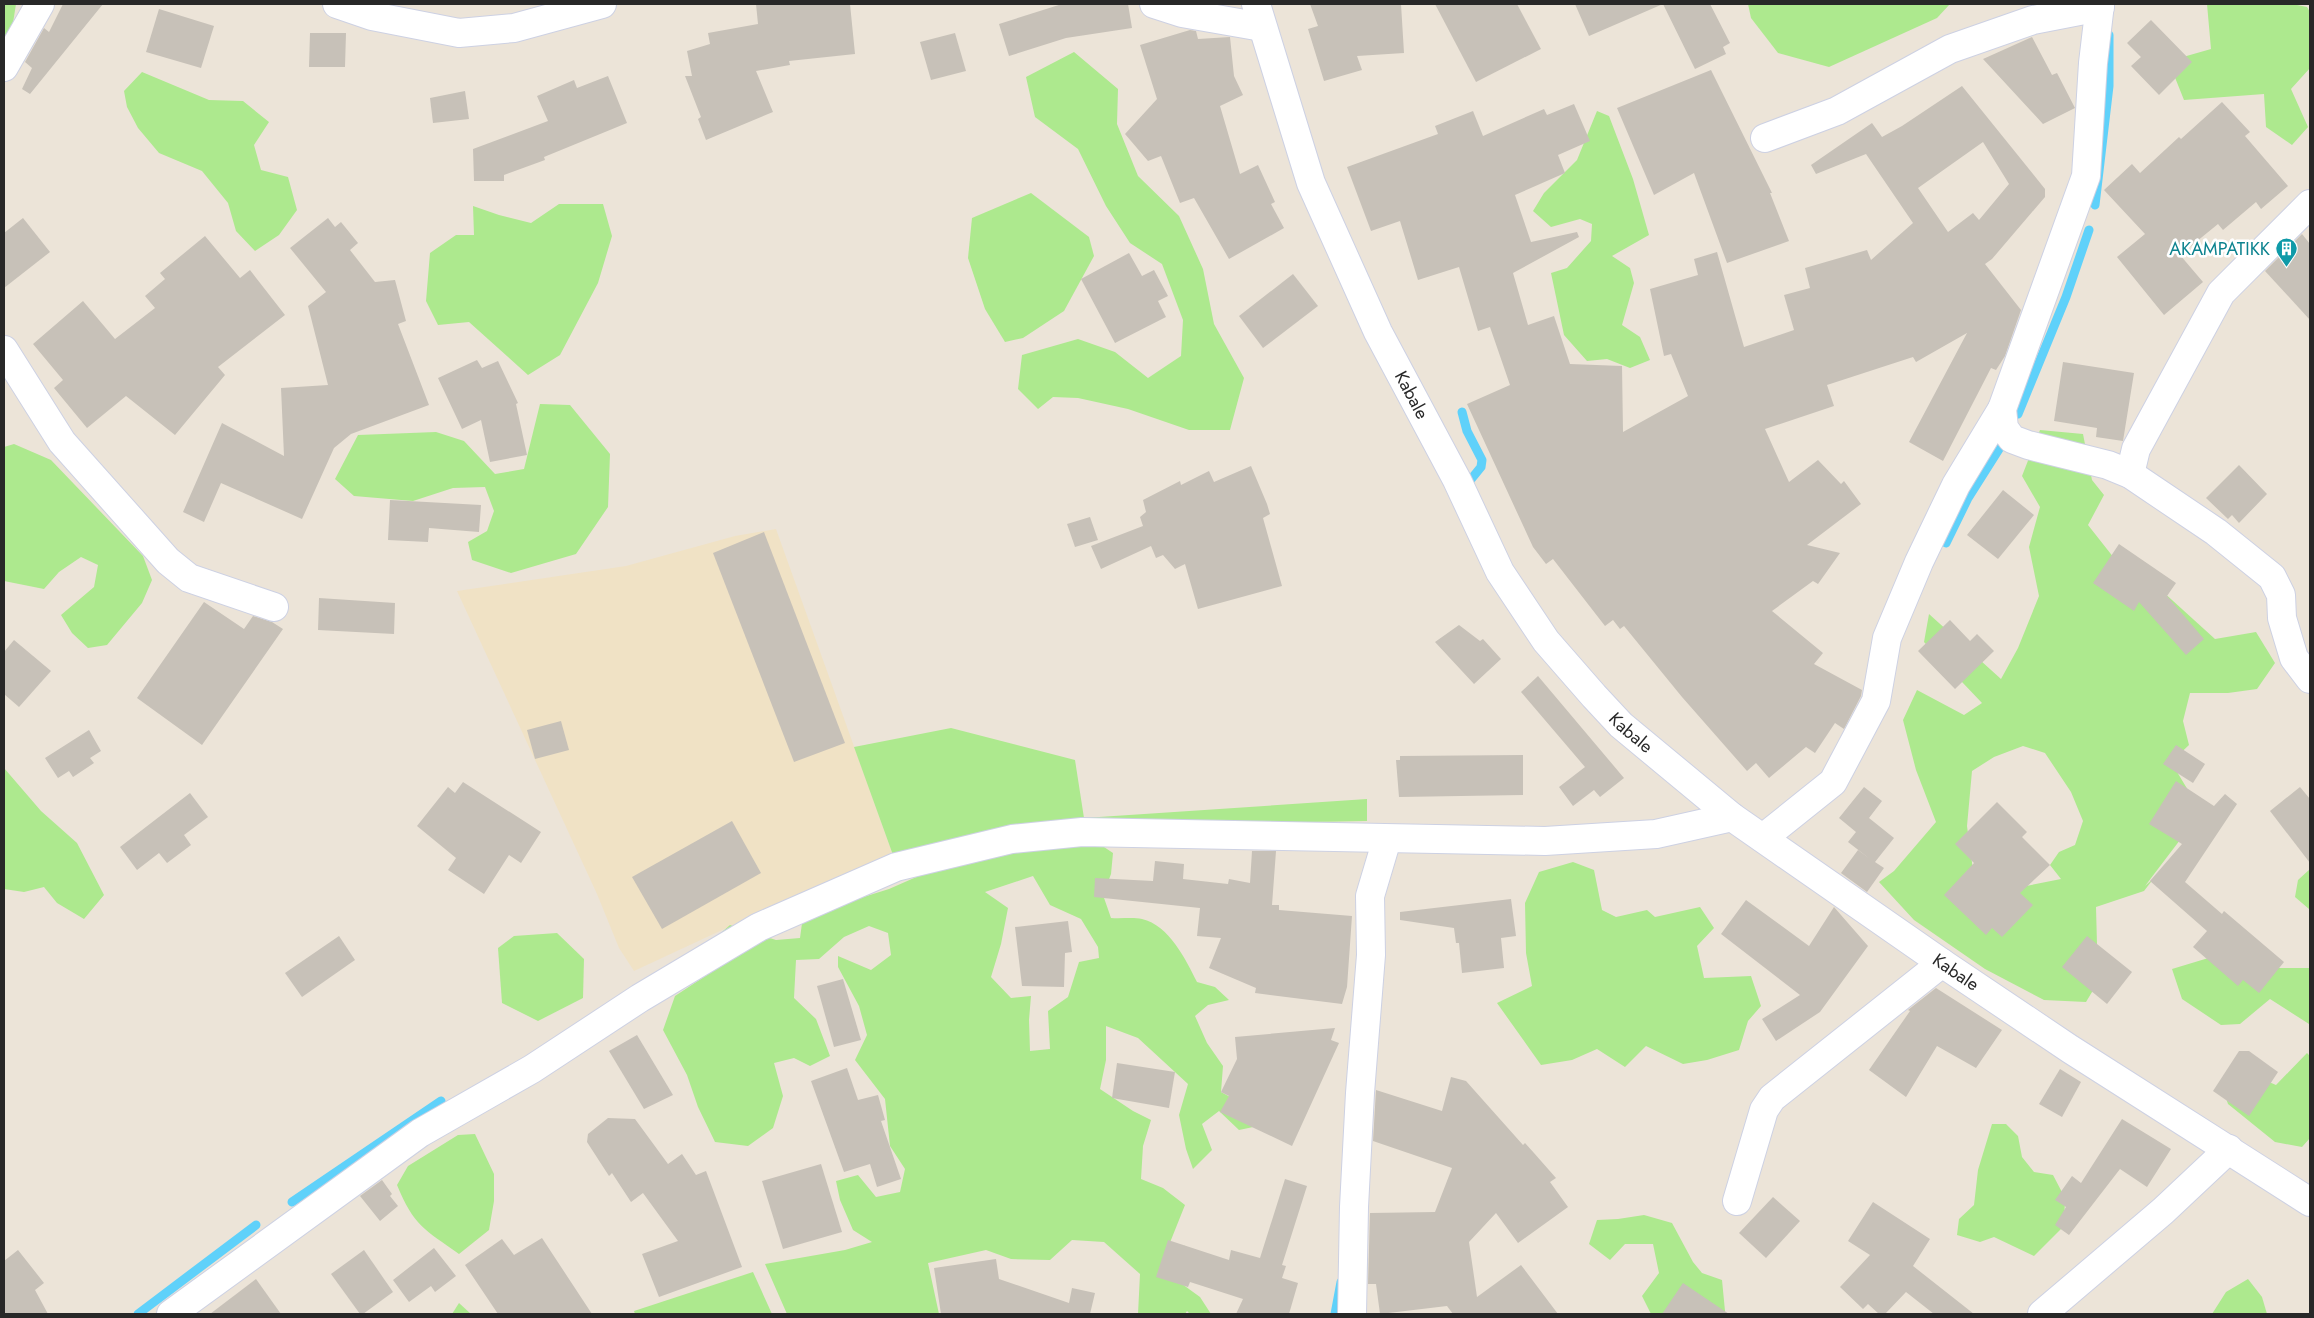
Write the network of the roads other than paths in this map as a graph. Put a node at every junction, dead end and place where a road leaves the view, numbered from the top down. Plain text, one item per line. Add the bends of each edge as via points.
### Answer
1 (40, 4) edge
2 (337, 4) edge
3 (602, 4) edge
4 (1154, 4) edge
5 (2100, 5) edge
6 (1259, 15) edge
7 (4, 68) edge
8 (1765, 138) dead end
9 (2310, 204) edge
10 (4, 350) edge
11 (2002, 410) junction
12 (2130, 474) junction
13 (274, 607) dead end
14 (2310, 679) edge
15 (1732, 817) junction
16 (1763, 838) junction
17 (1387, 839) junction
18 (1942, 963) junction
19 (2229, 1149) junction
20 (1737, 1201) dead end
21 (2310, 1202) edge
22 (171, 1314) edge
23 (1352, 1314) edge
24 (2042, 1314) edge

1 - 7 street
2 - 3 street via 372,16 459,33 514,28
4 - 6 street via 1182,13
5 - 8 street via 2033,20 1950,48 1837,112
5 - 11 street via 2086,176
6 - 15 street, Kabale via 1310,184 1378,332 1457,480 1500,572 1546,641 1621,725
9 - 12 street via 2221,293 2136,449
10 - 13 street via 62,442 168,561 189,578
11 - 12 street via 2004,428 2012,439
11 - 16 street via 1956,485 1919,562 1887,638 1876,702 1833,782
12 - 14 street via 2216,532 2272,577 2281,595 2282,618 2294,658
15 - 16 street, Kabale
15 - 17 street via 1656,834 1545,841
16 - 18 street, Kabale
17 - 22 street via 1082,832 1012,839 896,867 759,927 640,998 532,1069 420,1133
17 - 23 street via 1370,896 1371,955 1360,1093
18 - 19 street, Kabale via 2070,1049
18 - 20 street via 1772,1098 1764,1110
19 - 21 street, Kabale
19 - 24 street via 2163,1211

